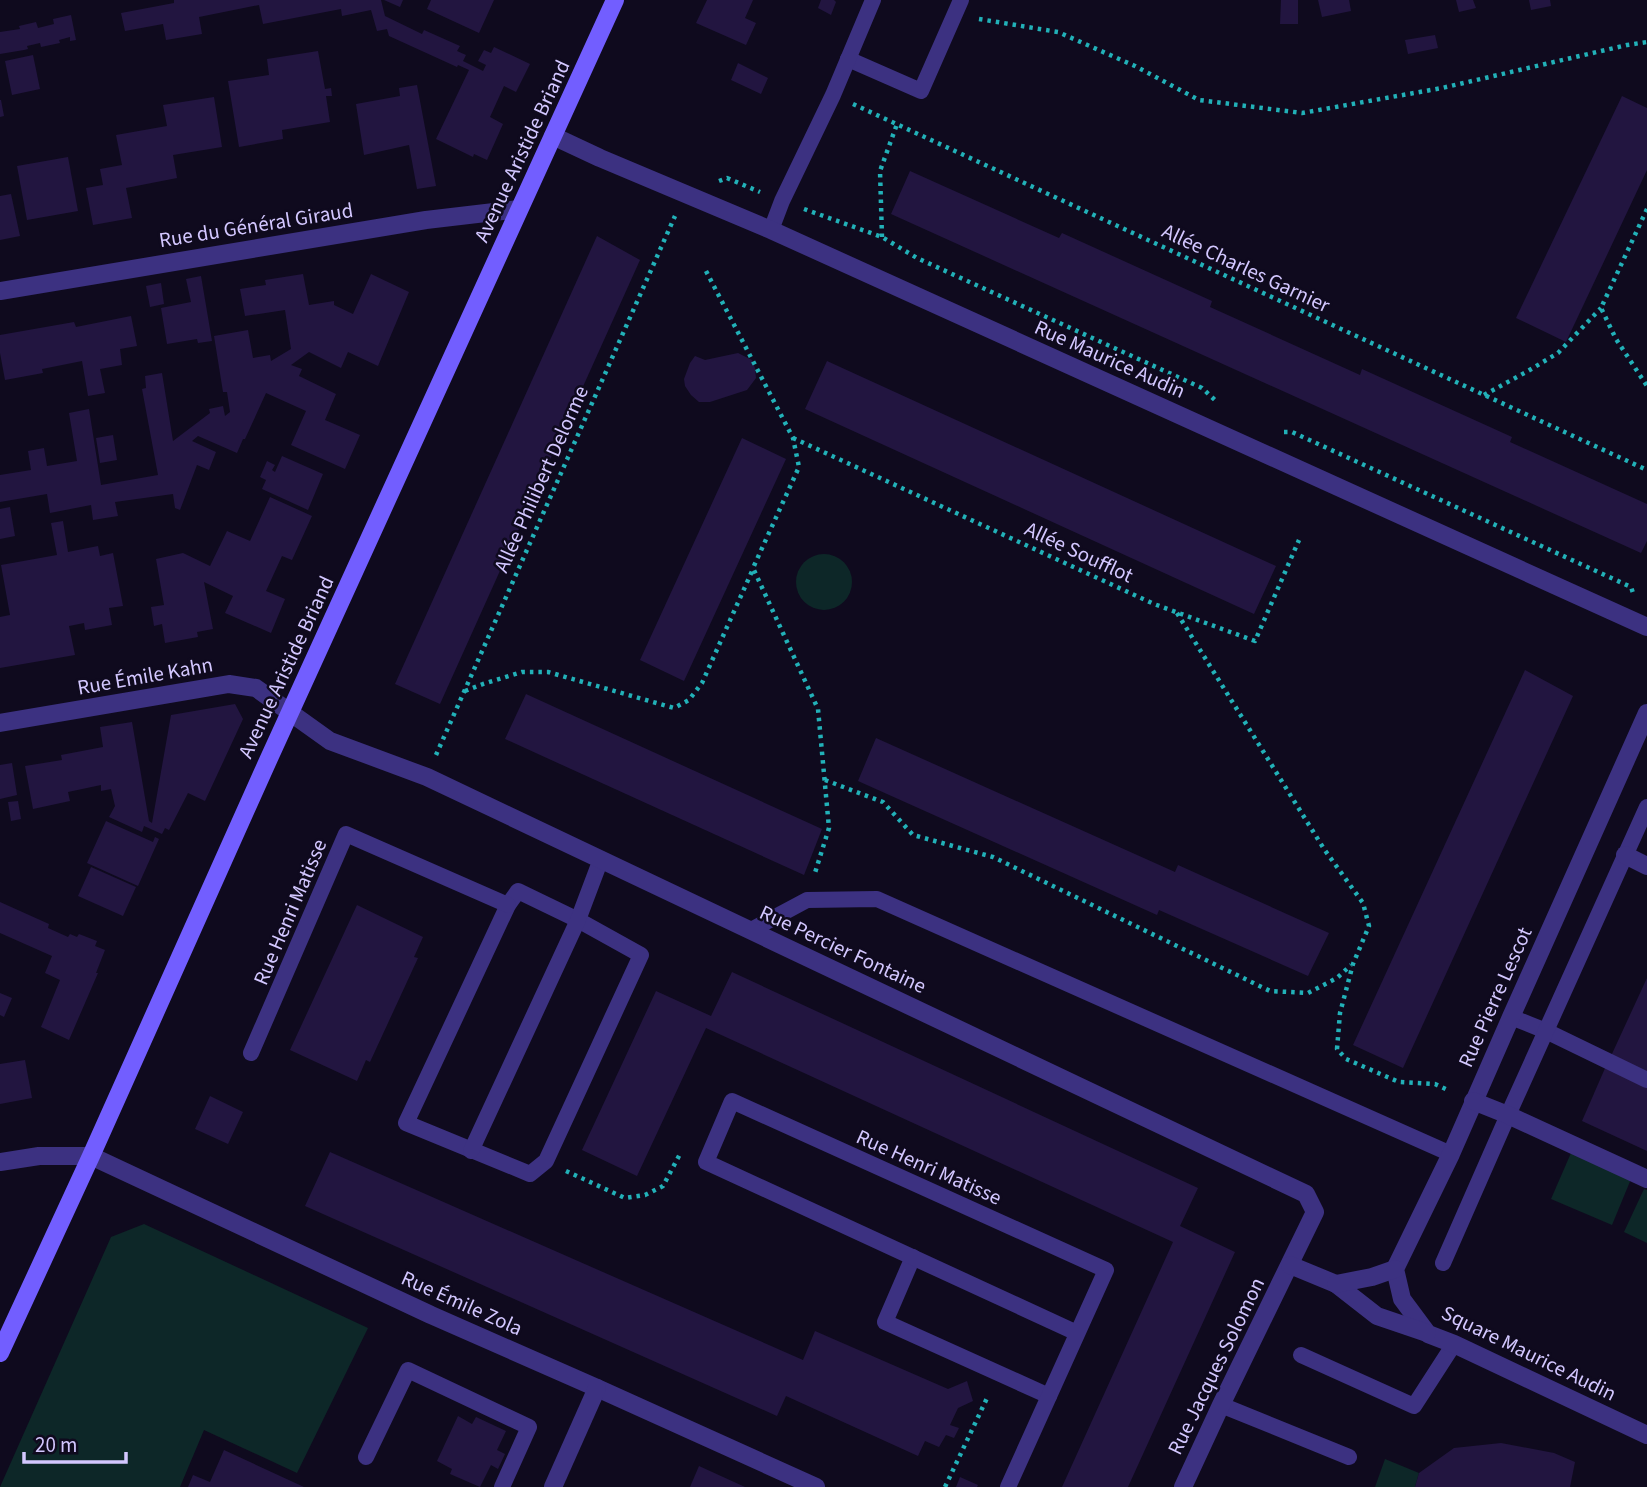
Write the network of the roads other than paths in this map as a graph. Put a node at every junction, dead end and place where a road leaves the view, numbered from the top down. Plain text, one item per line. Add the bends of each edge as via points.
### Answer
1 (615, 0) edge
2 (873, 0) edge
3 (957, 8) edge
4 (848, 59) junction
5 (553, 136) junction
6 (519, 209) junction
7 (771, 230) junction
8 (0, 291) edge
9 (1647, 627) edge
10 (291, 712) junction
11 (1647, 713) edge
12 (0, 723) edge
13 (1647, 807) edge
14 (1625, 855) junction
15 (601, 859) junction
16 (1647, 866) edge
17 (508, 905) junction
18 (578, 920) junction
19 (751, 930) junction
20 (1511, 1017) junction
21 (1546, 1031) junction
22 (251, 1053) dead end
23 (1647, 1080) edge
24 (1474, 1101) junction
25 (1508, 1115) junction
26 (471, 1151) junction
27 (1451, 1154) junction
28 (91, 1156) junction
29 (0, 1162) edge
30 (1647, 1179) edge
31 (913, 1257) junction
32 (1443, 1263) dead end
33 (1290, 1265) junction
34 (1395, 1269) junction
35 (1336, 1284) junction
36 (1077, 1333) junction
37 (1428, 1334) junction
38 (1454, 1344) junction
39 (0, 1353) edge
40 (1301, 1354) dead end
41 (597, 1388) junction
42 (1049, 1396) junction
43 (1221, 1405) junction
44 (1647, 1435) edge
45 (366, 1457) dead end
46 (1349, 1457) dead end
47 (502, 1487) edge
48 (553, 1487) edge
49 (816, 1487) edge
50 (1008, 1487) edge
51 (1183, 1487) edge

1 - 5 street, Avenue Aristide Briand
2 - 4 lane
3 - 4 lane via 921,91
4 - 7 lane
5 - 6 street, Avenue Aristide Briand
5 - 7 street, Rue Maurice Audin
6 - 8 street, Rue du Général Giraud via 426,220
6 - 10 street, Avenue Aristide Briand
7 - 9 street, Rue Maurice Audin
10 - 12 street, Rue Émile Kahn via 256,688 229,684
10 - 15 street, Rue Percier Fontaine via 330,741 426,777
10 - 28 street, Avenue Aristide Briand
11 - 20 street, Rue Pierre Lescot
13 - 14 lane
14 - 16 street
14 - 21 lane
15 - 18 lane
15 - 19 street, Rue Percier Fontaine
17 - 18 lane via 518,891
17 - 22 lane, Rue Henri Matisse via 346,834
17 - 26 lane via 406,1123
18 - 26 lane
18 - 26 lane via 641,955 546,1161 530,1174
19 - 27 lane via 807,900 877,899
19 - 33 street, Rue Percier Fontaine via 1306,1194 1315,1212
20 - 21 lane
20 - 24 street, Rue Pierre Lescot
21 - 23 lane
21 - 25 lane
24 - 25 street
24 - 27 street, Rue Pierre Lescot
25 - 30 street
25 - 32 lane
27 - 34 street, Rue Pierre Lescot
28 - 29 street
28 - 39 street, Avenue Aristide Briand
28 - 41 street, Rue Émile Zola
31 - 36 lane
31 - 36 lane, Rue Henri Matisse via 706,1162 732,1101 1106,1270
31 - 42 lane via 886,1322
33 - 35 street
33 - 43 street, Rue Jacques Solomon
34 - 35 street
34 - 37 street, Square Maurice Audin via 1402,1299
35 - 37 street via 1377,1315
36 - 42 lane, Rue Henri Matisse
37 - 38 street, Square Maurice Audin
38 - 40 lane via 1414,1406
38 - 44 street, Square Maurice Audin
41 - 48 street
41 - 49 street, Rue Émile Zola
42 - 50 lane, Rue Henri Matisse
43 - 46 lane
43 - 51 street, Rue Jacques Solomon
45 - 47 lane via 408,1370 529,1427

